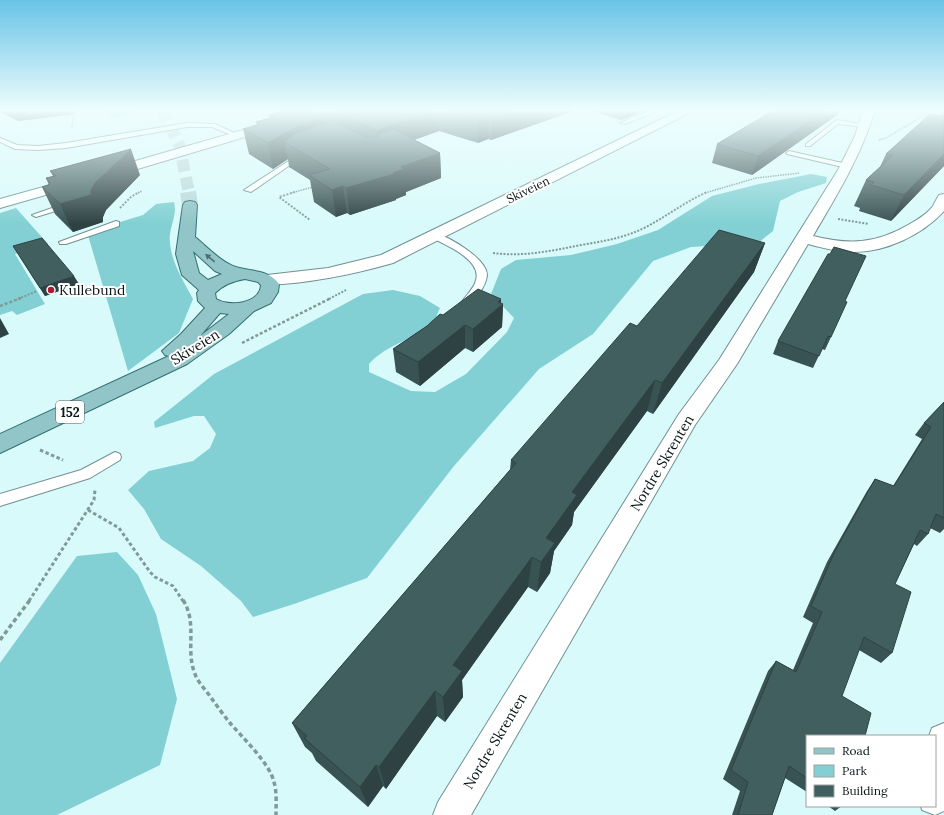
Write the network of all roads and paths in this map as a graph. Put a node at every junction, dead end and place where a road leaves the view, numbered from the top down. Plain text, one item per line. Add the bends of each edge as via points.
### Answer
1 (16, 148) edge
2 (47, 148) edge
3 (191, 148) edge
4 (613, 148) edge
5 (855, 148) edge
6 (308, 152) edge
7 (789, 153) edge
8 (846, 168) junction
9 (317, 186) edge
10 (248, 190) dead end
11 (142, 191) dead end
12 (944, 198) edge
13 (0, 204) edge
14 (190, 205) tunnel mouth
15 (58, 209) edge
16 (818, 214) junction
17 (36, 215) dead end
18 (310, 220) dead end
19 (116, 224) joint
20 (909, 230) junction
21 (435, 236) junction
22 (187, 238) junction
23 (804, 238) junction
24 (63, 242) dead end
25 (490, 252) dead end
26 (237, 275) junction
27 (267, 289) junction
28 (38, 291) edge
29 (212, 298) junction
30 (0, 306) edge
31 (247, 307) junction
32 (458, 312) edge
33 (136, 379) junction
34 (1, 444) edge
35 (34, 448) dead end
36 (115, 456) dead end
37 (85, 474) junction
38 (0, 500) edge
39 (88, 510) junction
40 (0, 640) edge
41 (944, 740) edge
42 (936, 790) edge
43 (276, 815) edge
44 (451, 815) edge

1 - 2 lane
3 - 13 street
4 - 21 street, Skiveien
5 - 8 street, Nordre Skrenten
6 - 10 lane
7 - 8 lane
8 - 16 street, Nordre Skrenten
8 - 25 path via 727,185 687,201 639,231 617,238 523,255
9 - 18 path via 279,197
11 - 19 path via 122,205 117,213
12 - 20 street via 935,213
14 - 22 main road
15 - 17 lane
16 - 20 path
16 - 23 street, Nordre Skrenten
19 - 24 lane
20 - 23 street via 878,243 860,247 831,245
21 - 27 street, Skiveien via 366,272 343,281
21 - 32 lane via 465,253 481,267 482,278 479,284
26 -> 22 main road, 152 via 215,263
22 - 29 main road via 184,254 191,275
23 - 44 street, Nordre Skrenten via 727,364 687,420
26 - 27 main road, 152 via 257,276
26 - 29 main road, 152 via 221,280
27 - 31 main road, 152
28 - 30 path
29 - 31 main road, 152 via 229,310
29 - 33 main road, Skiveien / 152 via 188,338
31 - 33 main road, Skiveien / 152 via 206,342 180,359
33 - 34 main road, Skiveien / 152
35 - 37 path via 67,462
36 - 37 lane
37 - 38 lane
37 - 39 path via 95,489 94,500
39 - 40 path via 33,596
39 - 43 path via 122,532 150,572 155,577 169,582 182,597 191,620 192,663 195,675 270,773 276,791
41 - 42 street

